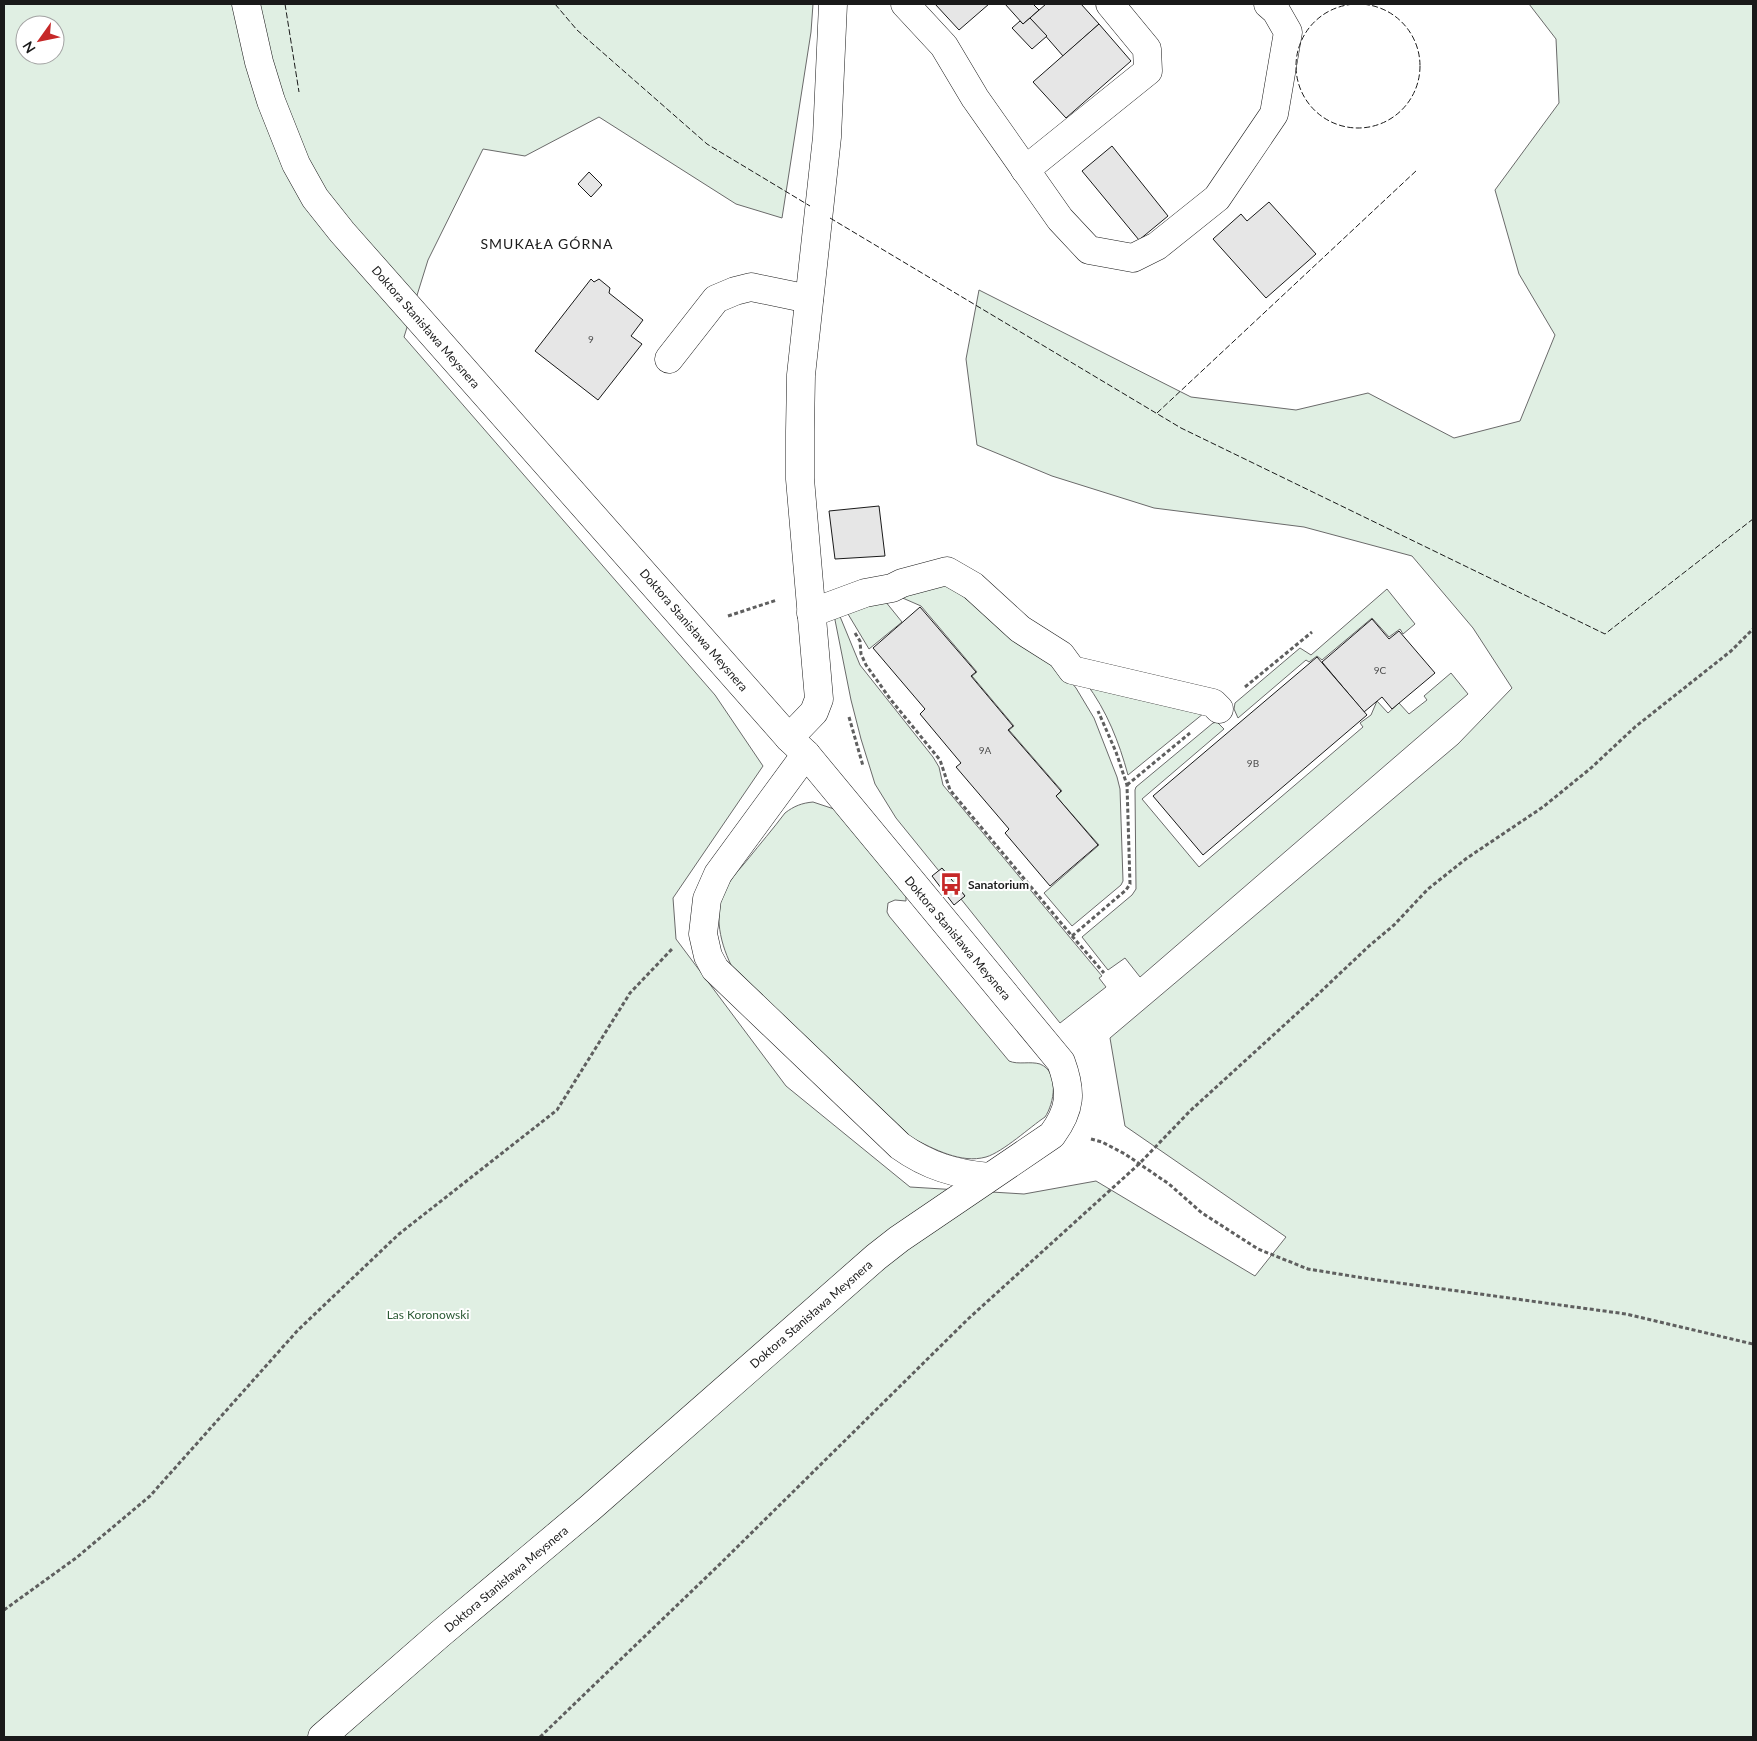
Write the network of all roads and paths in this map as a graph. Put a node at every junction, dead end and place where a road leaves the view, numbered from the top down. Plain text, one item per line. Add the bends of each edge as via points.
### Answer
1 (246, 4) edge
2 (833, 4) edge
3 (905, 4) edge
4 (1110, 4) edge
5 (1268, 4) edge
6 (1026, 170) junction
7 (810, 299) junction
8 (669, 359) dead end
9 (838, 602) junction
10 (811, 613) junction
11 (1753, 629) edge
12 (1072, 670) junction
13 (1219, 708) dead end
14 (797, 746) junction
15 (704, 917) junction
16 (1072, 936) junction
17 (1104, 973) dead end
18 (1052, 1135) junction
19 (1139, 1164) junction
20 (989, 1177) junction
21 (1753, 1344) edge
22 (4, 1610) edge
23 (322, 1737) edge
24 (540, 1737) edge

1 - 14 street, Doktora Stanisława Meysnera via 271,101 296,164 315,198
2 - 7 street via 827,138
3 - 6 street via 944,46 975,98
4 - 6 street via 1147,49 1148,71
5 - 6 street via 1288,32 1274,114 1217,198 1157,246 1133,258 1089,250 1060,219
7 - 8 street via 751,287 716,299
7 - 10 street via 802,375 800,479
9 - 10 street
9 - 12 street via 947,571 972,586 1020,630 1061,656
9 - 16 path via 860,641 866,665 940,760 950,790
10 - 14 street via 819,699
11 - 19 path via 1591,768 1428,889 1394,925 1190,1111
12 - 13 street via 1213,703
12 - 16 path via 1098,713 1127,785 1130,884
14 - 15 street via 718,874 706,899
14 - 18 street, Doktora Stanisława Meysnera via 1061,1062 1069,1093 1062,1121
15 - 20 street via 703,934 715,969 900,1146 938,1168
15 - 22 path via 630,993 557,1110 399,1234 298,1330 150,1496 76,1558
16 - 17 path
18 - 19 path via 1102,1142
18 - 20 street, Doktora Stanisława Meysnera
19 - 21 path via 1169,1184 1202,1213 1258,1249 1308,1269 1626,1314
19 - 24 path via 968,1319
20 - 23 street, Doktora Stanisława Meysnera via 876,1257

